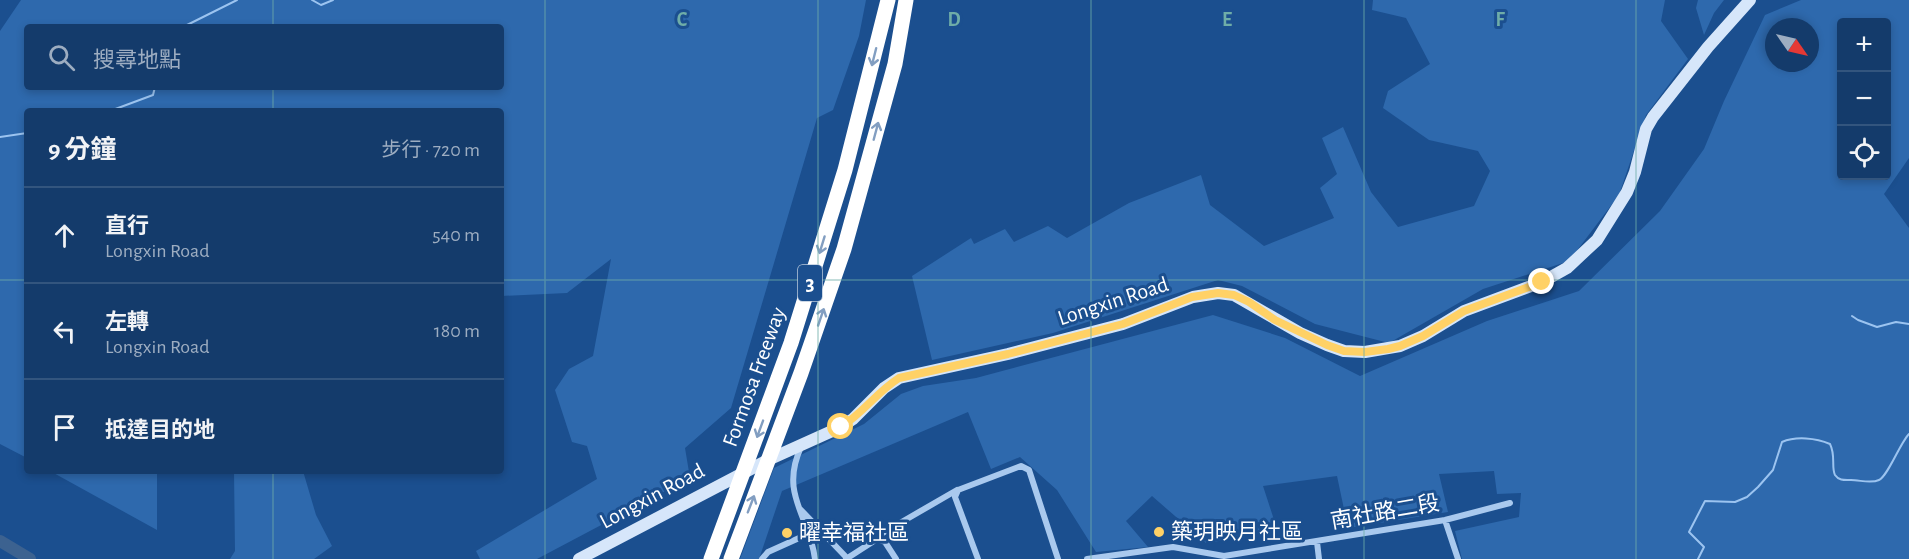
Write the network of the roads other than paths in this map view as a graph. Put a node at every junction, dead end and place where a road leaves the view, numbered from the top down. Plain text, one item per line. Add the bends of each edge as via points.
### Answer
1 (888, 0) edge
2 (906, 0) edge
3 (1750, 0) edge
4 (801, 446) junction
5 (958, 490) junction
6 (1509, 503) dead end
7 (797, 505) junction
8 (1445, 520) junction
9 (808, 534) junction
10 (877, 539) junction
11 (1317, 542) junction
12 (1224, 557) edge
13 (579, 559) edge
14 (711, 559) edge
15 (731, 559) edge
16 (762, 559) edge
17 (816, 559) edge
18 (847, 559) edge
19 (896, 559) edge
20 (978, 559) edge
21 (1058, 559) edge
22 (1087, 559) edge
23 (1319, 559) edge
24 (1458, 559) edge

1 -> 14 highway, Formosa Freeway / 3 via 845,170 795,333
15 -> 2 highway, Formosa Freeway / 3 via 844,249 895,64
3 - 4 street, Longxin Road via 1653,117 1627,192 1597,240 1567,268 1542,282 1464,311 1400,346 1365,352 1327,345 1234,295 1192,297 1123,324 899,378 853,419
4 - 7 street via 793,473
4 - 13 street, Longxin Road
5 - 10 street
5 - 20 street via 955,497
5 - 21 street via 1021,466 1029,470
6 - 8 street, 南社路二段
7 - 9 street
7 - 18 street
8 - 11 street, 南社路二段
8 - 24 street
9 - 16 street via 768,552
9 - 17 street
10 - 18 street
10 - 19 street via 885,542
11 - 12 street, 南社路二段
11 - 23 street
12 - 22 street, 南社路二段 via 1173,547

